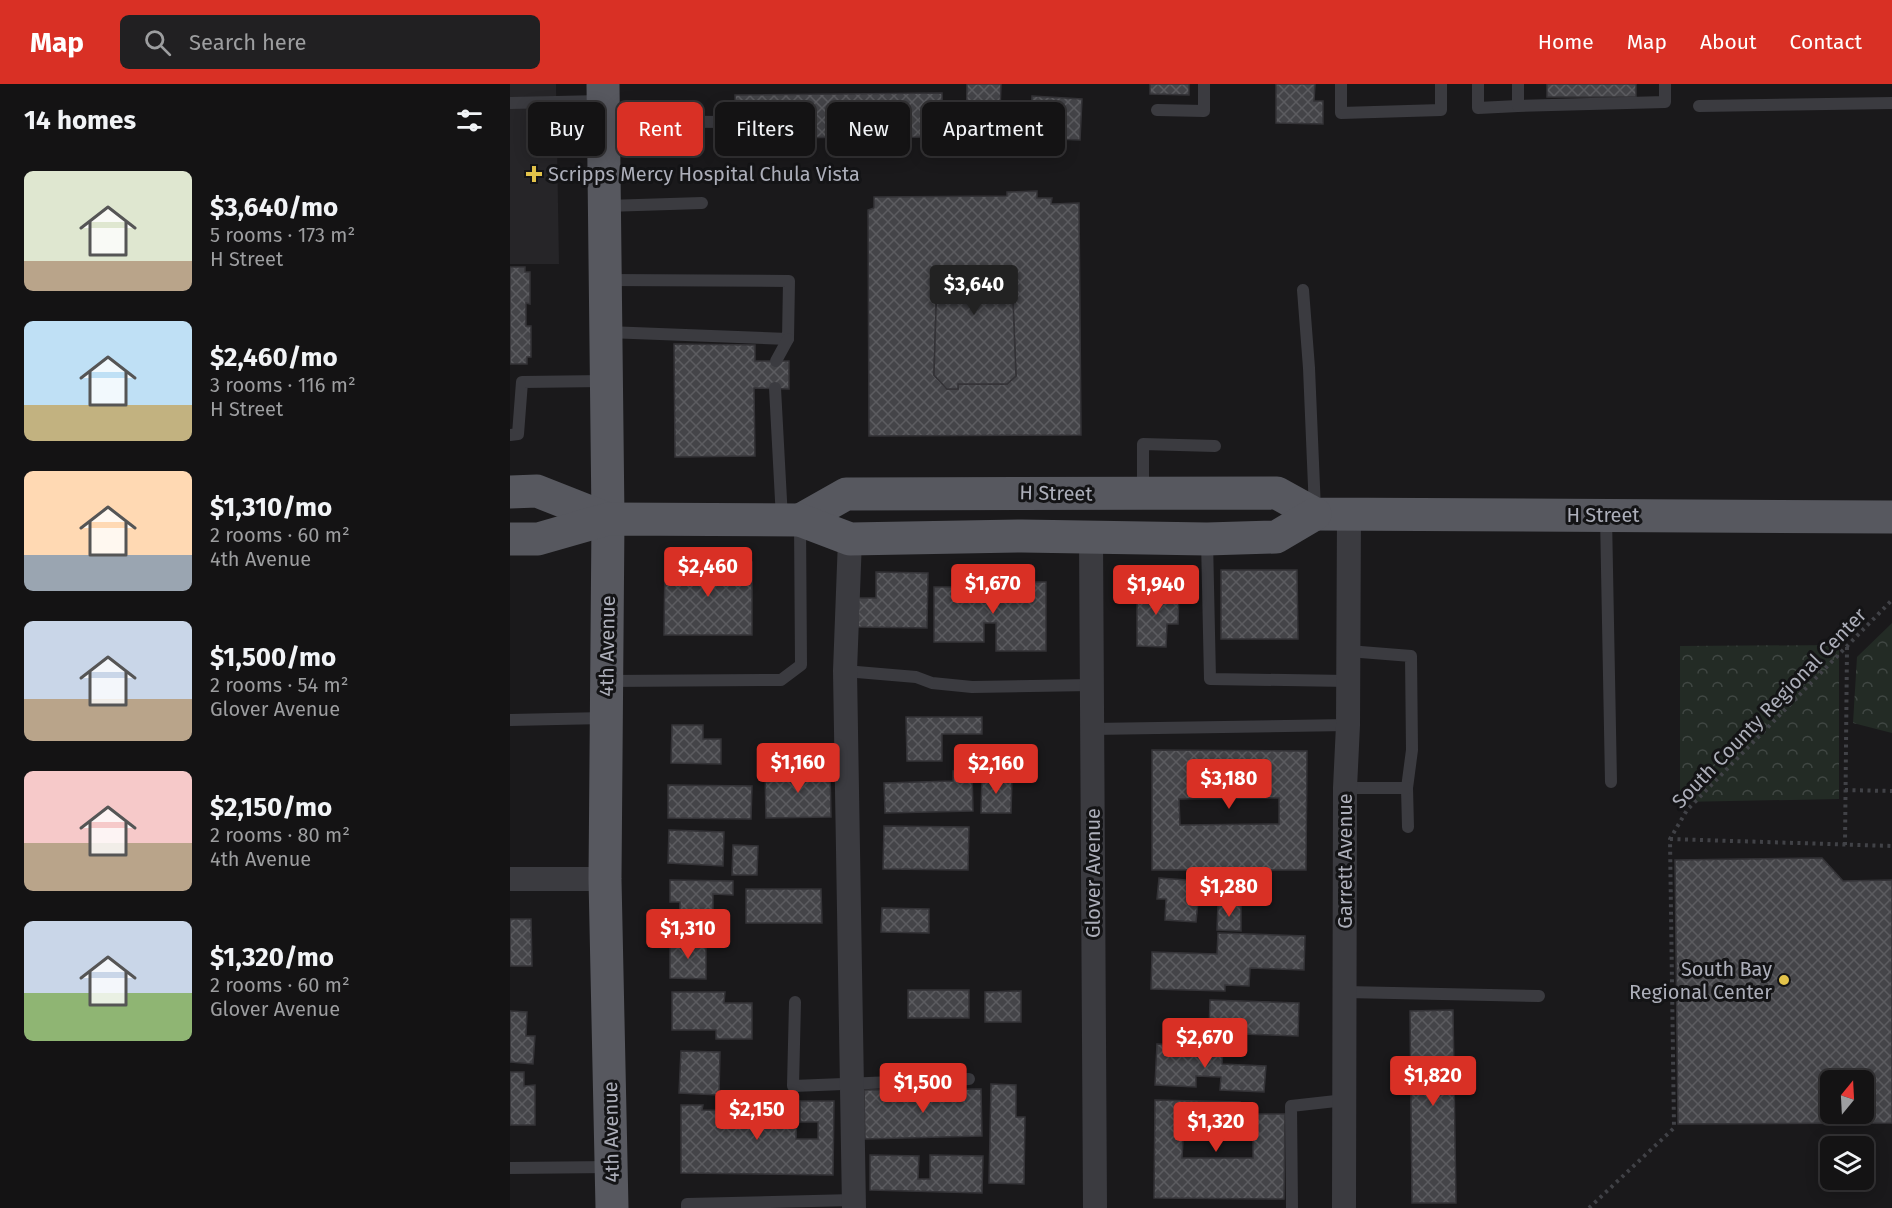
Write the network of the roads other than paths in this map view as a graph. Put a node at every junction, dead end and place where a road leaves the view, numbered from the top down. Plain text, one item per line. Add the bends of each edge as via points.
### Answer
1 (1204, 84) edge
2 (1341, 84) edge
3 (1441, 84) edge
4 (1478, 84) edge
5 (1518, 84) edge
6 (1665, 84) edge
7 (605, 102) edge
8 (510, 103) edge
9 (528, 103) edge
10 (1892, 103) edge
11 (1518, 106) junction
12 (1699, 106) dead end
13 (1157, 110) dead end
14 (715, 120) edge
15 (605, 156) edge
16 (702, 203) dead end
17 (605, 206) junction
18 (605, 280) junction
19 (1303, 290) dead end
20 (606, 332) junction
21 (788, 339) junction
22 (776, 361) dead end
23 (607, 381) junction
24 (775, 388) dead end
25 (510, 435) edge
26 (1215, 446) dead end
27 (510, 492) edge
28 (1096, 494) junction
29 (1143, 494) junction
30 (1315, 514) junction
31 (1349, 514) junction
32 (1606, 515) junction
33 (1892, 517) edge
34 (608, 519) junction
35 (791, 520) junction
36 (926, 538) junction
37 (1091, 538) junction
38 (510, 539) edge
39 (849, 539) junction
40 (1207, 539) junction
41 (1348, 651) junction
42 (845, 671) junction
43 (606, 681) junction
44 (1348, 681) junction
45 (1092, 685) junction
46 (606, 718) junction
47 (510, 720) edge
48 (1348, 725) junction
49 (1092, 729) junction
50 (1611, 782) dead end
51 (1345, 788) junction
52 (1407, 788) junction
53 (1408, 827) dead end
54 (510, 879) edge
55 (605, 879) junction
56 (1345, 992) junction
57 (1539, 996) dead end
58 (795, 1002) dead end
59 (969, 1079) dead end
60 (852, 1083) junction
61 (1346, 1100) junction
62 (612, 1167) junction
63 (510, 1168) edge
64 (854, 1204) edge
65 (612, 1208) edge
66 (687, 1208) edge
67 (1095, 1208) edge
68 (1292, 1208) edge
69 (1344, 1208) edge

1 - 13 lane via 1204,111
2 - 3 lane via 1341,113 1441,110
4 - 11 lane via 1478,108
5 - 11 lane
6 - 11 lane via 1665,102
7 - 14 lane
8 - 9 lane
10 - 12 lane
15 - 17 main road, 4th Avenue
16 - 17 lane
17 - 18 main road, 4th Avenue
18 - 20 main road, 4th Avenue
18 - 21 lane via 789,281
19 - 30 lane
20 - 21 lane
20 - 23 main road, 4th Avenue
21 - 22 lane
23 - 25 lane via 522,382 519,434
23 - 34 main road, 4th Avenue
24 - 35 lane
26 - 29 lane via 1143,444
27 - 34 main road, H Street via 537,491
28 - 29 main road, H Street
28 - 35 main road, H Street via 846,494
28 - 36 main road via 1087,511 1079,515 946,517 937,521
29 - 30 main road, H Street via 1276,493
30 - 31 main road, H Street
30 - 40 main road, H Street via 1276,537
31 - 32 main road, H Street
31 - 41 street, Garrett Avenue
32 - 33 main road, H Street
32 - 50 lane
34 - 35 main road, H Street
34 - 38 main road, H Street via 538,539
34 - 43 main road, 4th Avenue
35 - 39 main road, H Street
35 - 43 lane via 801,665 781,680
36 - 37 main road, H Street
36 - 39 main road, H Street
37 - 40 main road, H Street
37 - 45 street, Glover Avenue
39 - 42 street
40 - 44 lane via 1210,679
41 - 44 street, Garrett Avenue
41 - 52 lane via 1411,656 1412,750
42 - 45 lane via 972,687
42 - 60 street
43 - 46 main road, 4th Avenue
44 - 48 street, Garrett Avenue
45 - 49 street, Glover Avenue
46 - 47 lane
46 - 55 main road, 4th Avenue
48 - 49 lane
48 - 51 street, Garrett Avenue
49 - 67 street, Glover Avenue
51 - 52 lane
51 - 56 street, Garrett Avenue
52 - 53 lane
54 - 55 street
55 - 62 main road, 4th Avenue
56 - 57 lane
56 - 61 street, Garrett Avenue
58 - 60 lane via 793,1086
59 - 60 lane
60 - 64 street
61 - 68 lane via 1291,1106
61 - 69 street, Garrett Avenue
62 - 63 lane
62 - 65 main road, 4th Avenue
64 - 66 lane via 687,1204

